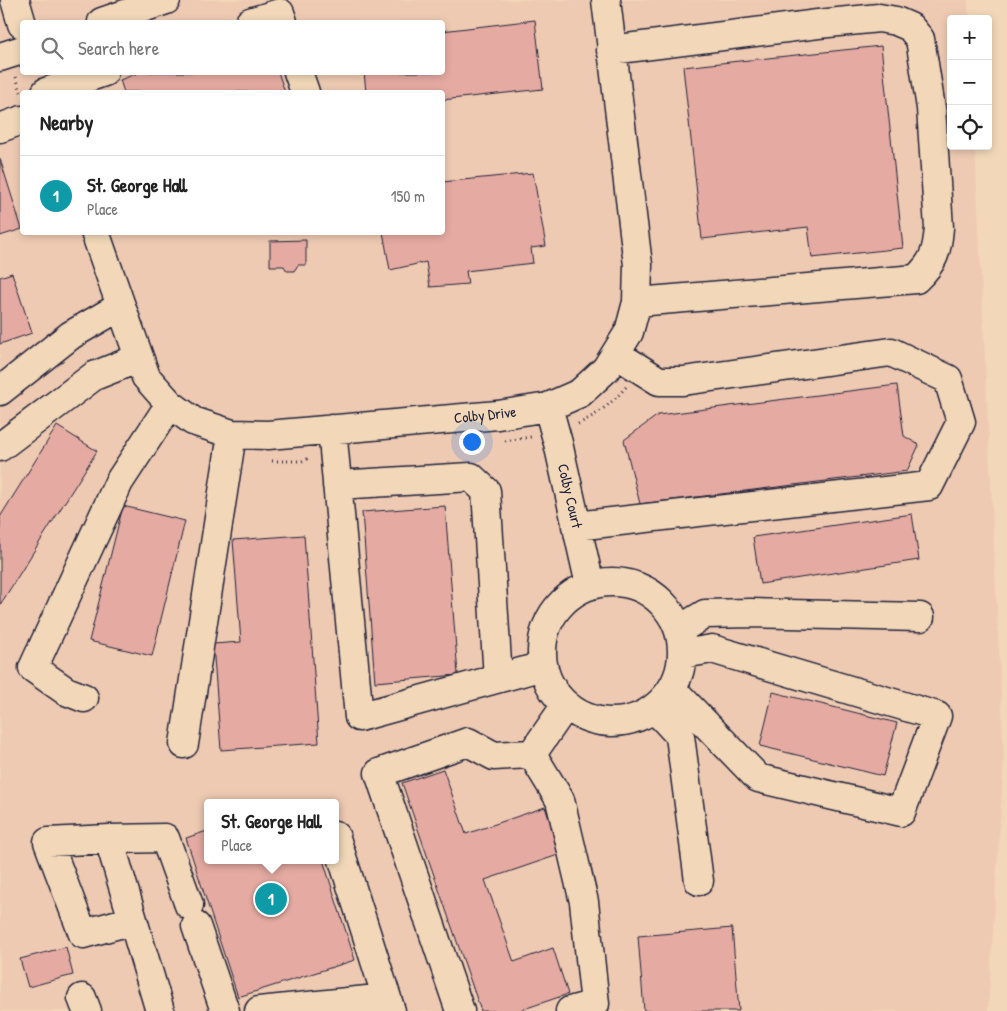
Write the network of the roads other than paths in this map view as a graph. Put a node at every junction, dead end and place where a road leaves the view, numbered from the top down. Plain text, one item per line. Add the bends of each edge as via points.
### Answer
1 (15, 0) edge
2 (166, 0) edge
3 (606, 0) edge
4 (21, 20) edge
5 (108, 20) edge
6 (256, 20) edge
7 (282, 20) edge
8 (611, 50) junction
9 (31, 75) edge
10 (95, 75) edge
11 (299, 75) edge
12 (44, 90) edge
13 (52, 90) edge
14 (304, 90) edge
15 (20, 121) edge
16 (0, 128) edge
17 (96, 235) edge
18 (637, 302) junction
19 (120, 306) junction
20 (616, 354) junction
21 (139, 358) junction
22 (0, 391) edge
23 (170, 404) junction
24 (548, 407) junction
25 (332, 429) junction
26 (232, 434) junction
27 (0, 447) edge
28 (337, 485) junction
29 (576, 526) junction
30 (590, 585) junction
31 (920, 617) dead end
32 (681, 642) junction
33 (543, 666) junction
34 (498, 678) junction
35 (84, 698) dead end
36 (663, 699) junction
37 (566, 705) junction
38 (184, 744) dead end
39 (532, 754) junction
40 (109, 839) junction
41 (339, 848) edge
42 (699, 881) dead end
43 (133, 920) junction
44 (389, 1004) edge
45 (160, 1011) edge
46 (224, 1011) edge
47 (260, 1011) edge
48 (460, 1011) edge
49 (570, 1011) edge

1 - 4 street
2 - 5 street
3 - 8 street, Colby Drive
6 - 7 street via 280,12
8 - 18 street, Colby Drive via 638,265
8 - 18 street via 818,24 879,18 896,21 910,27 920,39 931,108 938,247 929,267 916,279
9 - 12 street
10 - 13 street
11 - 14 street
15 - 16 street
17 - 19 street, Colby Drive
18 - 20 street, Colby Drive via 629,332
19 - 21 street, Colby Drive
19 - 22 street via 72,335
20 - 24 street, Colby Drive via 606,369 580,393
20 - 29 street via 659,380 683,381 891,352 948,379 960,422 929,486
21 - 23 street, Colby Drive via 146,377
21 - 27 street via 94,376
23 - 26 street, Colby Drive via 193,421
23 - 35 street via 119,482 33,668 66,691
24 - 25 street, Colby Drive via 498,415
24 - 29 street, Colby Court
25 - 26 street, Colby Drive via 268,435
25 - 28 street
26 - 38 street
28 - 34 street via 471,477 486,491
28 - 34 street via 359,718
29 - 30 street, Colby Court
30 - 32 street via 628,583 648,591 666,606
30 - 33 street via 568,596 550,618 542,642
31 - 32 street via 705,614
32 - 36 street via 678,677
32 - 36 street via 937,716 901,812 758,778
33 - 34 street
33 - 37 street via 548,681
36 - 37 street via 633,719 600,721
36 - 42 street via 680,736
37 - 39 street
39 - 48 street via 494,756 468,742 379,773
39 - 49 street via 560,800 584,902 595,1004
40 - 43 street
40 - 43 street via 48,842 83,934
40 - 46 street via 165,838
41 - 44 street
43 - 45 street
44 - 47 street

